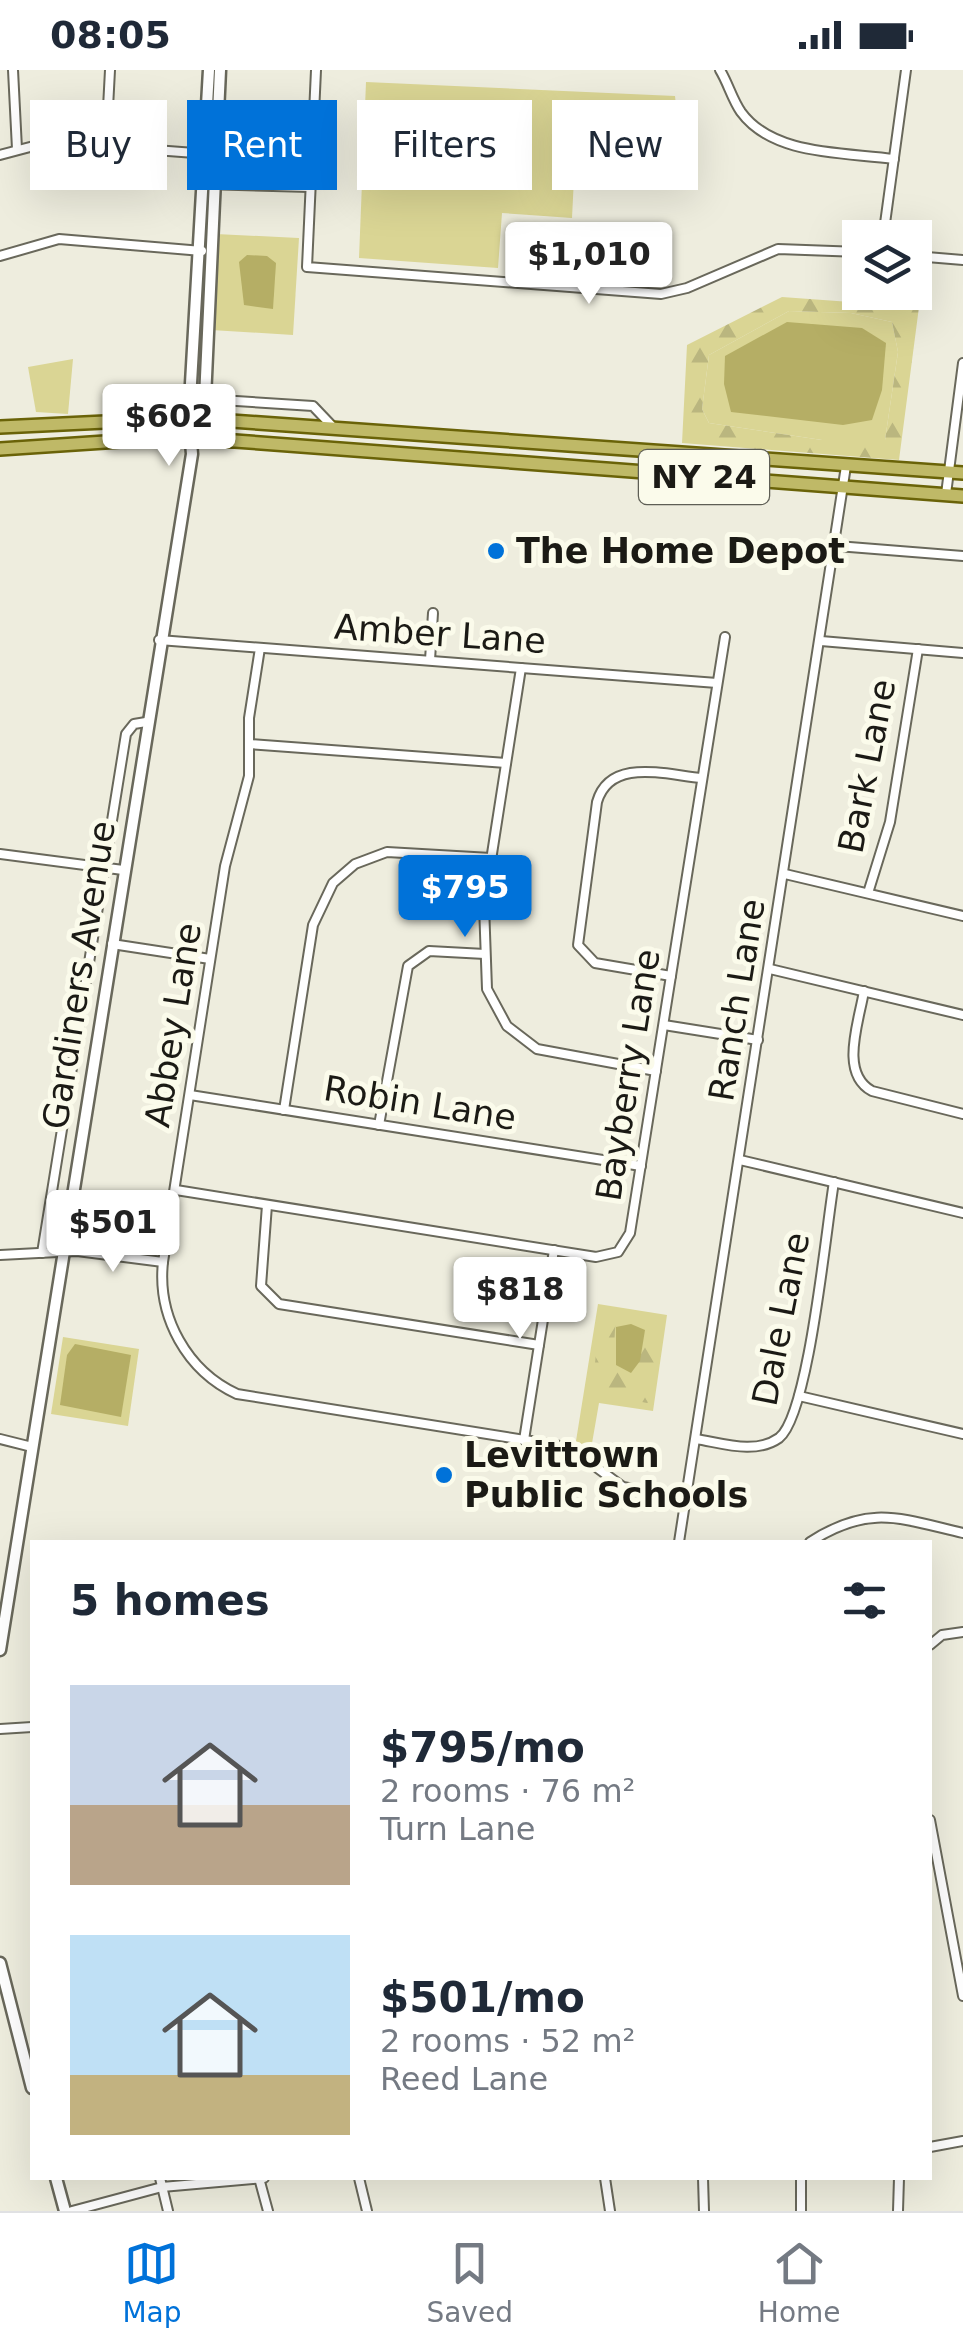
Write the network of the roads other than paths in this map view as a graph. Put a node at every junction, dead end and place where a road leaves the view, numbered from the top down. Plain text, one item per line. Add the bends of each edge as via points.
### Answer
1 (14, 70) edge
2 (110, 70) edge
3 (209, 70) edge
4 (220, 70) edge
5 (316, 70) edge
6 (720, 70) edge
7 (906, 70) edge
8 (108, 100) edge
9 (209, 100) edge
10 (216, 100) edge
11 (314, 100) edge
12 (30, 146) edge
13 (18, 149) junction
14 (0, 155) edge
15 (894, 159) junction
16 (208, 190) edge
17 (209, 190) edge
18 (310, 190) edge
19 (886, 220) edge
20 (198, 251) junction
21 (842, 251) edge
22 (211, 252) junction
23 (0, 256) edge
24 (932, 257) edge
25 (963, 260) edge
26 (963, 363) edge
27 (206, 399) junction
28 (190, 418) junction
29 (204, 419) junction
30 (333, 426) junction
31 (0, 428) edge
32 (194, 441) junction
33 (0, 449) edge
34 (846, 466) junction
35 (948, 472) junction
36 (963, 473) edge
37 (844, 487) junction
38 (946, 494) junction
39 (963, 496) edge
40 (837, 546) junction
41 (963, 556) edge
42 (433, 614) dead end
43 (725, 637) dead end
44 (159, 640) junction
45 (821, 641) junction
46 (260, 648) junction
47 (918, 649) junction
48 (963, 653) edge
49 (430, 660) junction
50 (521, 668) junction
51 (717, 683) junction
52 (146, 722) junction
53 (249, 744) junction
54 (506, 763) junction
55 (702, 778) junction
56 (0, 854) edge
57 (491, 858) junction
58 (104, 868) junction
59 (123, 870) junction
60 (785, 874) junction
61 (868, 893) junction
62 (963, 915) edge
63 (112, 944) junction
64 (484, 954) junction
65 (210, 959) junction
66 (770, 969) junction
67 (671, 976) junction
68 (864, 992) junction
69 (963, 1015) edge
70 (664, 1025) junction
71 (758, 1040) junction
72 (656, 1071) junction
73 (190, 1095) junction
74 (284, 1110) junction
75 (963, 1114) edge
76 (379, 1125) junction
77 (740, 1160) junction
78 (641, 1166) junction
79 (834, 1182) junction
80 (176, 1190) junction
81 (267, 1205) junction
82 (963, 1212) edge
83 (554, 1250) junction
84 (63, 1252) junction
85 (42, 1253) junction
86 (0, 1255) edge
87 (163, 1262) junction
88 (539, 1345) junction
89 (800, 1396) junction
90 (963, 1434) edge
91 (0, 1439) edge
92 (696, 1439) junction
93 (524, 1440) junction
94 (32, 1447) junction
95 (686, 1499) junction
96 (963, 1533) edge
97 (680, 1540) edge
98 (815, 1540) edge
99 (963, 1632) edge
100 (932, 1643) edge
101 (0, 1650) edge
102 (30, 1726) edge
103 (0, 1729) edge
104 (933, 1850) edge
105 (0, 1964) edge
106 (963, 1996) edge
107 (30, 2080) edge
108 (963, 2141) edge
109 (932, 2148) edge
110 (57, 2180) edge
111 (212, 2180) edge
112 (262, 2180) edge
113 (359, 2180) edge
114 (605, 2180) edge
115 (703, 2180) edge
116 (801, 2180) edge
117 (899, 2180) edge
118 (161, 2182) edge
119 (68, 2211) edge
120 (168, 2211) edge
121 (268, 2211) edge
122 (367, 2211) edge
123 (610, 2211) edge
124 (704, 2211) edge
125 (801, 2211) edge
126 (898, 2211) edge

1 - 13 street
2 - 8 street
3 - 9 main road
4 - 10 main road
5 - 11 street
6 - 15 street via 742,113 775,140
7 - 15 street
12 - 13 street
13 - 14 street
15 - 19 street
16 - 20 main road
17 - 22 main road
18 - 21 street via 311,268 661,294 778,249
20 - 22 street
20 - 23 street via 59,239
20 - 28 main road
22 - 27 main road
24 - 25 street
26 - 35 street
27 - 29 main road
27 - 30 street via 314,406
28 - 29 main road, NY 24
28 - 31 main road, NY 24
28 - 32 main road
29 - 30 main road, NY 24
29 - 32 main road
30 - 34 main road, NY 24
32 - 33 main road, NY 24
32 - 37 main road, NY 24
32 - 44 main road, Gardiners Avenue
34 - 35 main road, NY 24
34 - 37 street, Ranch Lane
35 - 36 main road, NY 24
35 - 38 street
37 - 38 main road, NY 24
37 - 40 street, Ranch Lane
38 - 39 main road, NY 24
40 - 41 street
40 - 45 street, Ranch Lane
42 - 49 street
43 - 51 street, Bayberry Lane
44 - 46 street, Amber Lane
44 - 52 main road, Gardiners Avenue
45 - 47 street
45 - 60 street, Ranch Lane
46 - 49 street, Amber Lane
46 - 53 street, Abbey Lane
47 - 48 street
47 - 61 street, Bark Lane via 890,822
49 - 50 street, Amber Lane
50 - 51 street, Amber Lane
50 - 54 street
51 - 55 street, Bayberry Lane
52 - 58 street, Gardiners Avenue via 126,734
52 - 59 main road, Gardiners Avenue
53 - 54 street
53 - 65 street, Abbey Lane via 249,776
54 - 57 street
55 - 67 street, Bayberry Lane
55 - 67 street via 612,777 600,790 588,857 577,930 585,956 595,964
56 - 58 street
57 - 64 street
57 - 74 street via 387,852 355,864 333,883 313,924
58 - 59 street
58 - 85 street, Gardiners Avenue
59 - 63 main road, Gardiners Avenue
60 - 61 street
60 - 66 street, Ranch Lane
61 - 62 street
63 - 65 street
63 - 84 main road, Gardiners Avenue
64 - 72 street via 492,1003 525,1042 562,1056
64 - 76 street via 429,950 408,966
65 - 73 street, Abbey Lane
66 - 68 street
66 - 71 street, Ranch Lane
67 - 70 street, Bayberry Lane
68 - 69 street
68 - 75 street via 853,1068 859,1082
70 - 71 street
70 - 72 street, Bayberry Lane
71 - 77 street, Ranch Lane
72 - 78 street, Bayberry Lane
73 - 74 street, Robin Lane
73 - 80 street, Abbey Lane
74 - 76 street, Robin Lane
76 - 78 street, Robin Lane
77 - 79 street
77 - 92 street, Ranch Lane
78 - 83 street, Bayberry Lane via 630,1233 618,1252 596,1257
79 - 82 street
79 - 89 street, Dale Lane
80 - 81 street, Bayberry Lane
80 - 87 street, Abbey Lane
81 - 83 street, Bayberry Lane
81 - 88 street via 261,1286 279,1304
83 - 88 street
84 - 85 street
84 - 87 street
84 - 94 main road, Gardiners Avenue
85 - 86 street
87 - 93 street, Abbey Lane via 168,1314 197,1368 218,1385 257,1398
88 - 93 street
89 - 90 street
89 - 92 street, Dale Lane via 791,1425 768,1444
91 - 94 street
92 - 95 street, Ranch Lane
93 - 95 street, Abbey Lane via 573,1450 623,1487
94 - 101 main road, Gardiners Avenue
95 - 97 street, Ranch Lane
96 - 98 street via 882,1515 845,1521
99 - 100 street via 942,1634
102 - 103 street
104 - 106 street
105 - 107 main road
108 - 109 street
110 - 119 main road
111 - 118 street
112 - 121 street
113 - 122 street
114 - 123 street
115 - 124 street
116 - 125 street
117 - 126 street
118 - 119 street
118 - 120 street

